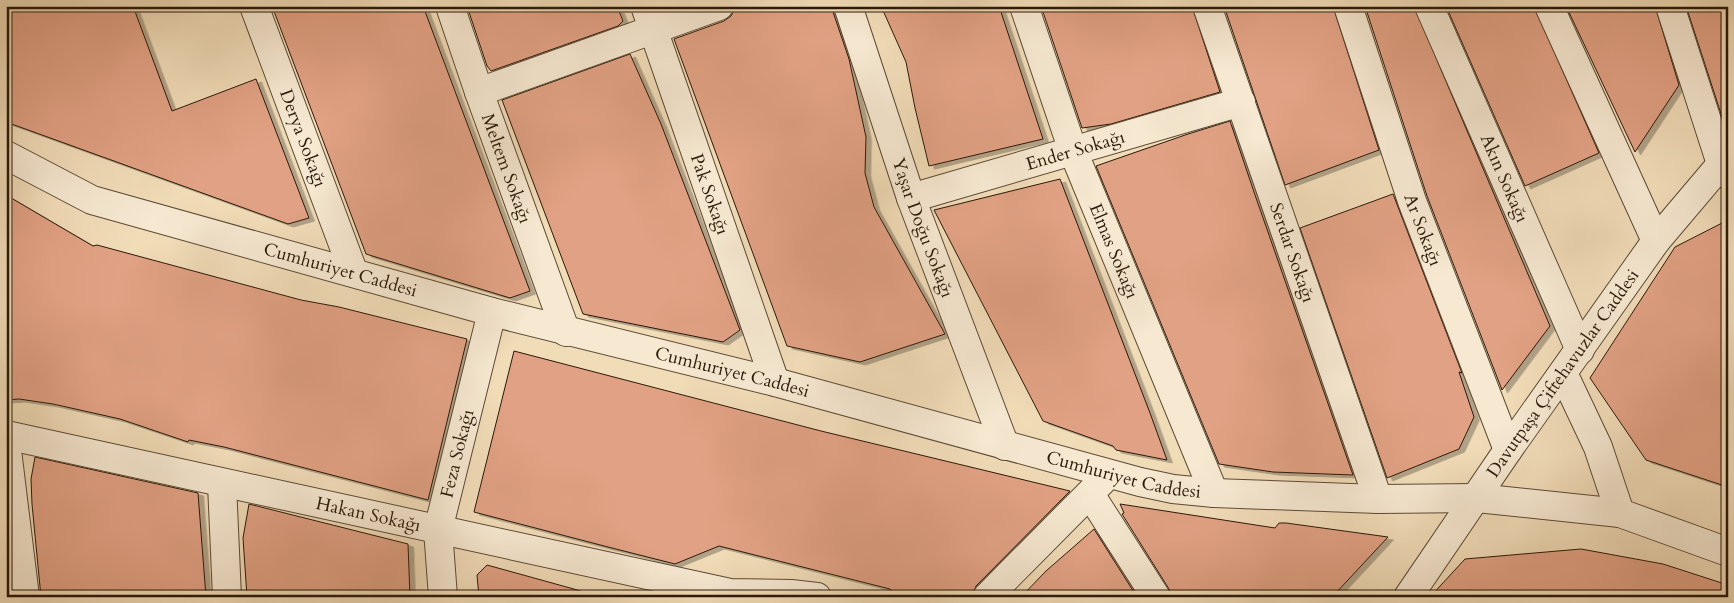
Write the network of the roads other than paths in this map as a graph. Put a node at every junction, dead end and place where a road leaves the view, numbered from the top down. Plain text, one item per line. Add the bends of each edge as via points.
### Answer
1 (254, 6) edge
2 (450, 6) edge
3 (719, 6) edge
4 (848, 6) edge
5 (1024, 6) edge
6 (1206, 6) edge
7 (1348, 6) edge
8 (1429, 6) edge
9 (1549, 6) edge
10 (1670, 6) edge
11 (649, 18) edge
12 (479, 92) junction
13 (1241, 102) junction
14 (1073, 150) junction
15 (6, 155) edge
16 (1726, 165) edge
17 (911, 198) junction
18 (1656, 241) junction
19 (353, 271) junction
20 (492, 312) junction
21 (566, 332) junction
22 (1580, 350) junction
23 (1563, 373) junction
24 (775, 382) junction
25 (6, 435) edge
26 (6, 442) edge
27 (1005, 446) junction
28 (1508, 450) junction
29 (1109, 474) junction
30 (222, 484) junction
31 (1214, 493) junction
32 (1090, 494) junction
33 (1477, 498) junction
34 (1378, 499) junction
35 (1620, 513) junction
36 (438, 530) junction
37 (1728, 552) edge
38 (732, 595) edge
39 (25, 597) edge
40 (227, 597) edge
41 (443, 597) edge
42 (817, 597) edge
43 (987, 597) edge
44 (1156, 597) edge
45 (1408, 597) edge

1 - 19 street, Derya Sokağı
2 - 12 street, Meltem Sokağı
3 - 11 street
4 - 17 street, Yaşar Doğu Sokağı
5 - 14 street, Elmas Sokağı
6 - 13 street, Serdar Sokağı
7 - 28 street, Ar Sokağı via 1412,201
8 - 22 street, Akın Sokağı
9 - 18 street
10 - 16 street
11 - 12 street
11 - 24 street, Pak Sokağı
12 - 21 street, Meltem Sokağı
13 - 14 street, Ender Sokağı
13 - 34 street, Serdar Sokağı
14 - 17 street, Ender Sokağı
14 - 31 street, Elmas Sokağı
15 - 19 street, Cumhuriyet Caddesi via 92,200
16 - 18 street, Davutpaşa Çiftehavuzlar Caddesi
17 - 27 street, Yaşar Doğu Sokağı
18 - 22 street, Davutpaşa Çiftehavuzlar Caddesi
19 - 20 street, Cumhuriyet Caddesi
20 - 21 street, Cumhuriyet Caddesi
20 - 36 street, Feza Sokağı
21 - 24 street, Cumhuriyet Caddesi
22 - 23 street, Davutpaşa Çiftehavuzlar Caddesi
23 - 28 street, Davutpaşa Çiftehavuzlar Caddesi
23 - 35 street via 1598,447
24 - 27 street, Cumhuriyet Caddesi
25 - 30 street, Hakan Sokağı
26 - 39 street
27 - 29 street, Cumhuriyet Caddesi
28 - 33 street, Davutpaşa Çiftehavuzlar Caddesi
29 - 31 street, Cumhuriyet Caddesi via 1172,489
29 - 32 street
30 - 36 street, Hakan Sokağı
30 - 40 street
31 - 34 street, Cumhuriyet Caddesi
32 - 43 street
32 - 44 street
33 - 34 street, Cumhuriyet Caddesi
33 - 35 street, Cumhuriyet Caddesi
33 - 45 street, Davutpaşa Çiftehavuzlar Caddesi
35 - 37 street, Cumhuriyet Caddesi
36 - 38 street, Hakan Sokağı
36 - 41 street, Feza Sokağı
38 - 42 street, Hakan Sokağı

